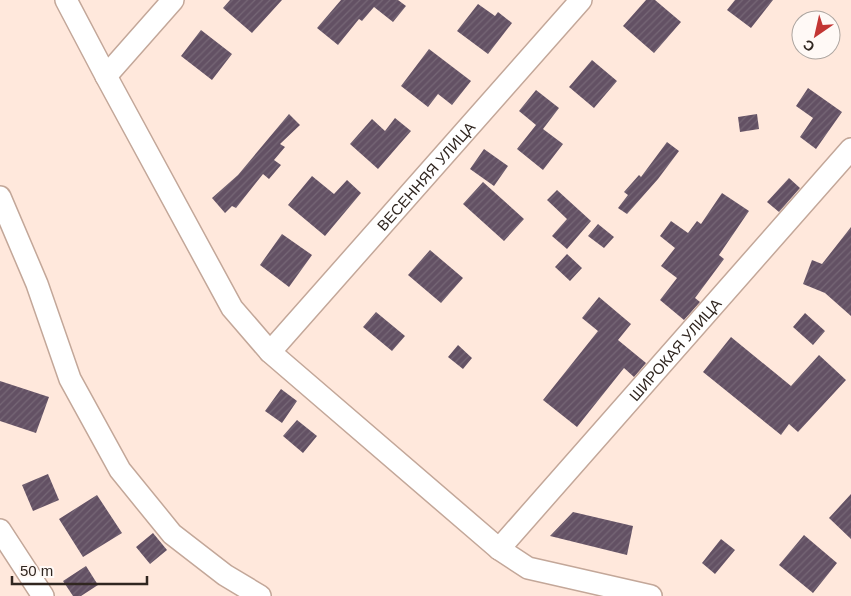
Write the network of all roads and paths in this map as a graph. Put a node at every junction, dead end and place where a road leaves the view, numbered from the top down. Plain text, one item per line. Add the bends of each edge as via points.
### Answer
1 (66, 0) edge
2 (173, 0) edge
3 (581, 0) edge
4 (106, 76) junction
5 (851, 149) edge
6 (0, 197) edge
7 (270, 352) junction
8 (0, 530) edge
9 (499, 549) junction
10 (43, 596) edge
11 (260, 596) edge
12 (651, 596) edge

1 - 4 street
2 - 4 street
3 - 7 street, ВЕСЕННЯЯ УЛИЦА
4 - 7 street via 232,308
5 - 9 street, ШИРОКАЯ УЛИЦА
6 - 11 street via 70,379 120,470 172,534 225,575
7 - 9 street
8 - 10 street
9 - 12 street via 528,568

